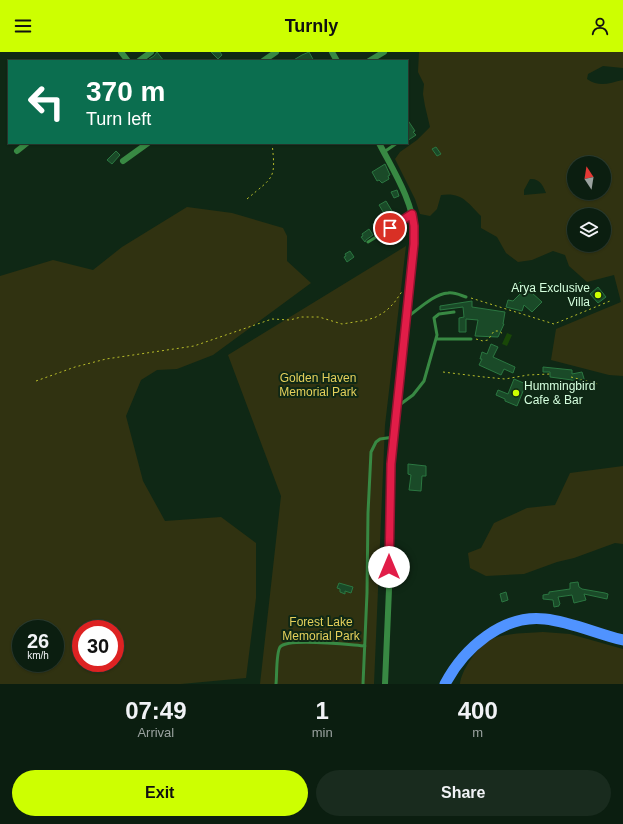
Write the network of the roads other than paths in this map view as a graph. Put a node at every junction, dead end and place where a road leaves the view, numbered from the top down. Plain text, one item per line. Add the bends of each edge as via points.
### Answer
1 (121, 52) edge
2 (151, 52) edge
3 (276, 52) edge
4 (384, 52) edge
5 (127, 60) edge
6 (141, 60) edge
7 (264, 60) edge
8 (372, 60) edge
9 (26, 144) edge
10 (147, 144) edge
11 (380, 144) edge
12 (396, 144) edge
13 (17, 151) dead end
14 (384, 152) junction
15 (123, 161) dead end
16 (412, 214) junction
17 (368, 242) dead end
18 (466, 297) road end
19 (454, 312) dead end
20 (406, 318) junction
21 (471, 339) road end
22 (436, 340) junction
23 (396, 407) junction
24 (394, 436) junction
25 (623, 640) edge
26 (365, 646) junction
27 (276, 684) edge
28 (363, 684) edge
29 (385, 684) edge
30 (445, 684) edge

1 - 5 street
2 - 6 street
3 - 7 street
4 - 8 street
9 - 13 street
10 - 15 street
11 - 14 street
12 - 14 lane
14 - 16 street via 403,189
16 - 17 lane
16 - 20 street via 414,244
18 - 20 lane via 452,293 444,294
19 - 22 lane via 439,314 434,318
20 - 23 street
21 - 22 lane
22 - 23 lane via 424,380 413,395
23 - 24 street
24 - 26 lane via 380,439 371,452
24 - 29 street
25 - 30 highway via 545,619 520,620 497,629 474,645
26 - 27 lane via 300,642 285,644 278,652
26 - 28 lane

